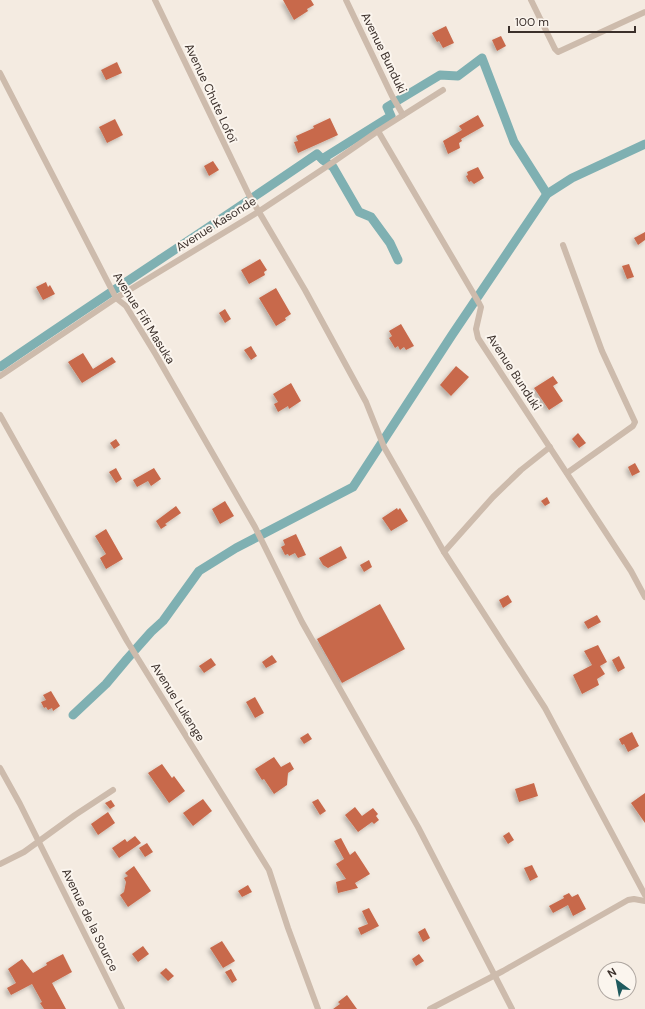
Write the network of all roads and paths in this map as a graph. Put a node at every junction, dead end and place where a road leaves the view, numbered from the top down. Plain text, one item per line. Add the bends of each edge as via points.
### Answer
1 (155, 0) edge
2 (346, 0) edge
3 (531, 0) edge
4 (645, 12) edge
5 (0, 74) edge
6 (443, 90) dead end
7 (403, 115) junction
8 (378, 131) junction
9 (258, 212) junction
10 (563, 245) dead end
11 (116, 298) junction
12 (0, 376) edge
13 (0, 416) edge
14 (550, 447) junction
15 (567, 473) junction
16 (444, 552) junction
17 (645, 597) edge
18 (0, 768) edge
19 (113, 790) dead end
20 (38, 841) junction
21 (0, 864) edge
22 (645, 895) edge
23 (645, 901) edge
24 (496, 975) junction
25 (122, 1009) edge
26 (318, 1009) edge
27 (430, 1009) edge
28 (512, 1009) edge

1 - 9 street, Avenue Chute Lofoï
2 - 7 street, Avenue Bunduki
3 - 4 street via 558,52
5 - 11 street, Avenue Fifi Masuka
6 - 7 street, Avenue Kasonde
7 - 8 street, Avenue Kasonde
8 - 9 street, Avenue Kasonde
8 - 14 street, Avenue Bunduki via 481,307 476,329 478,338
9 - 11 street, Avenue Kasonde
9 - 16 street, Avenue Chute Lofoï via 305,290 366,402 384,447
10 - 15 street via 602,351 635,422
11 - 12 street, Avenue Kasonde
11 - 24 street, Avenue Fifi Masuka via 126,306 156,355 254,527 302,622 418,827
13 - 26 street, Avenue Lukenge via 127,641 268,870
14 - 15 street, Avenue Bunduki
14 - 16 street via 493,497
15 - 17 street, Avenue Bunduki
16 - 22 street, Avenue Chute Lofoï via 545,708
18 - 20 street, Avenue de la Source
19 - 20 street
20 - 21 street via 24,852
20 - 25 street, Avenue de la Source
23 - 24 street via 628,900
24 - 27 street
24 - 28 street, Avenue Fifi Masuka

